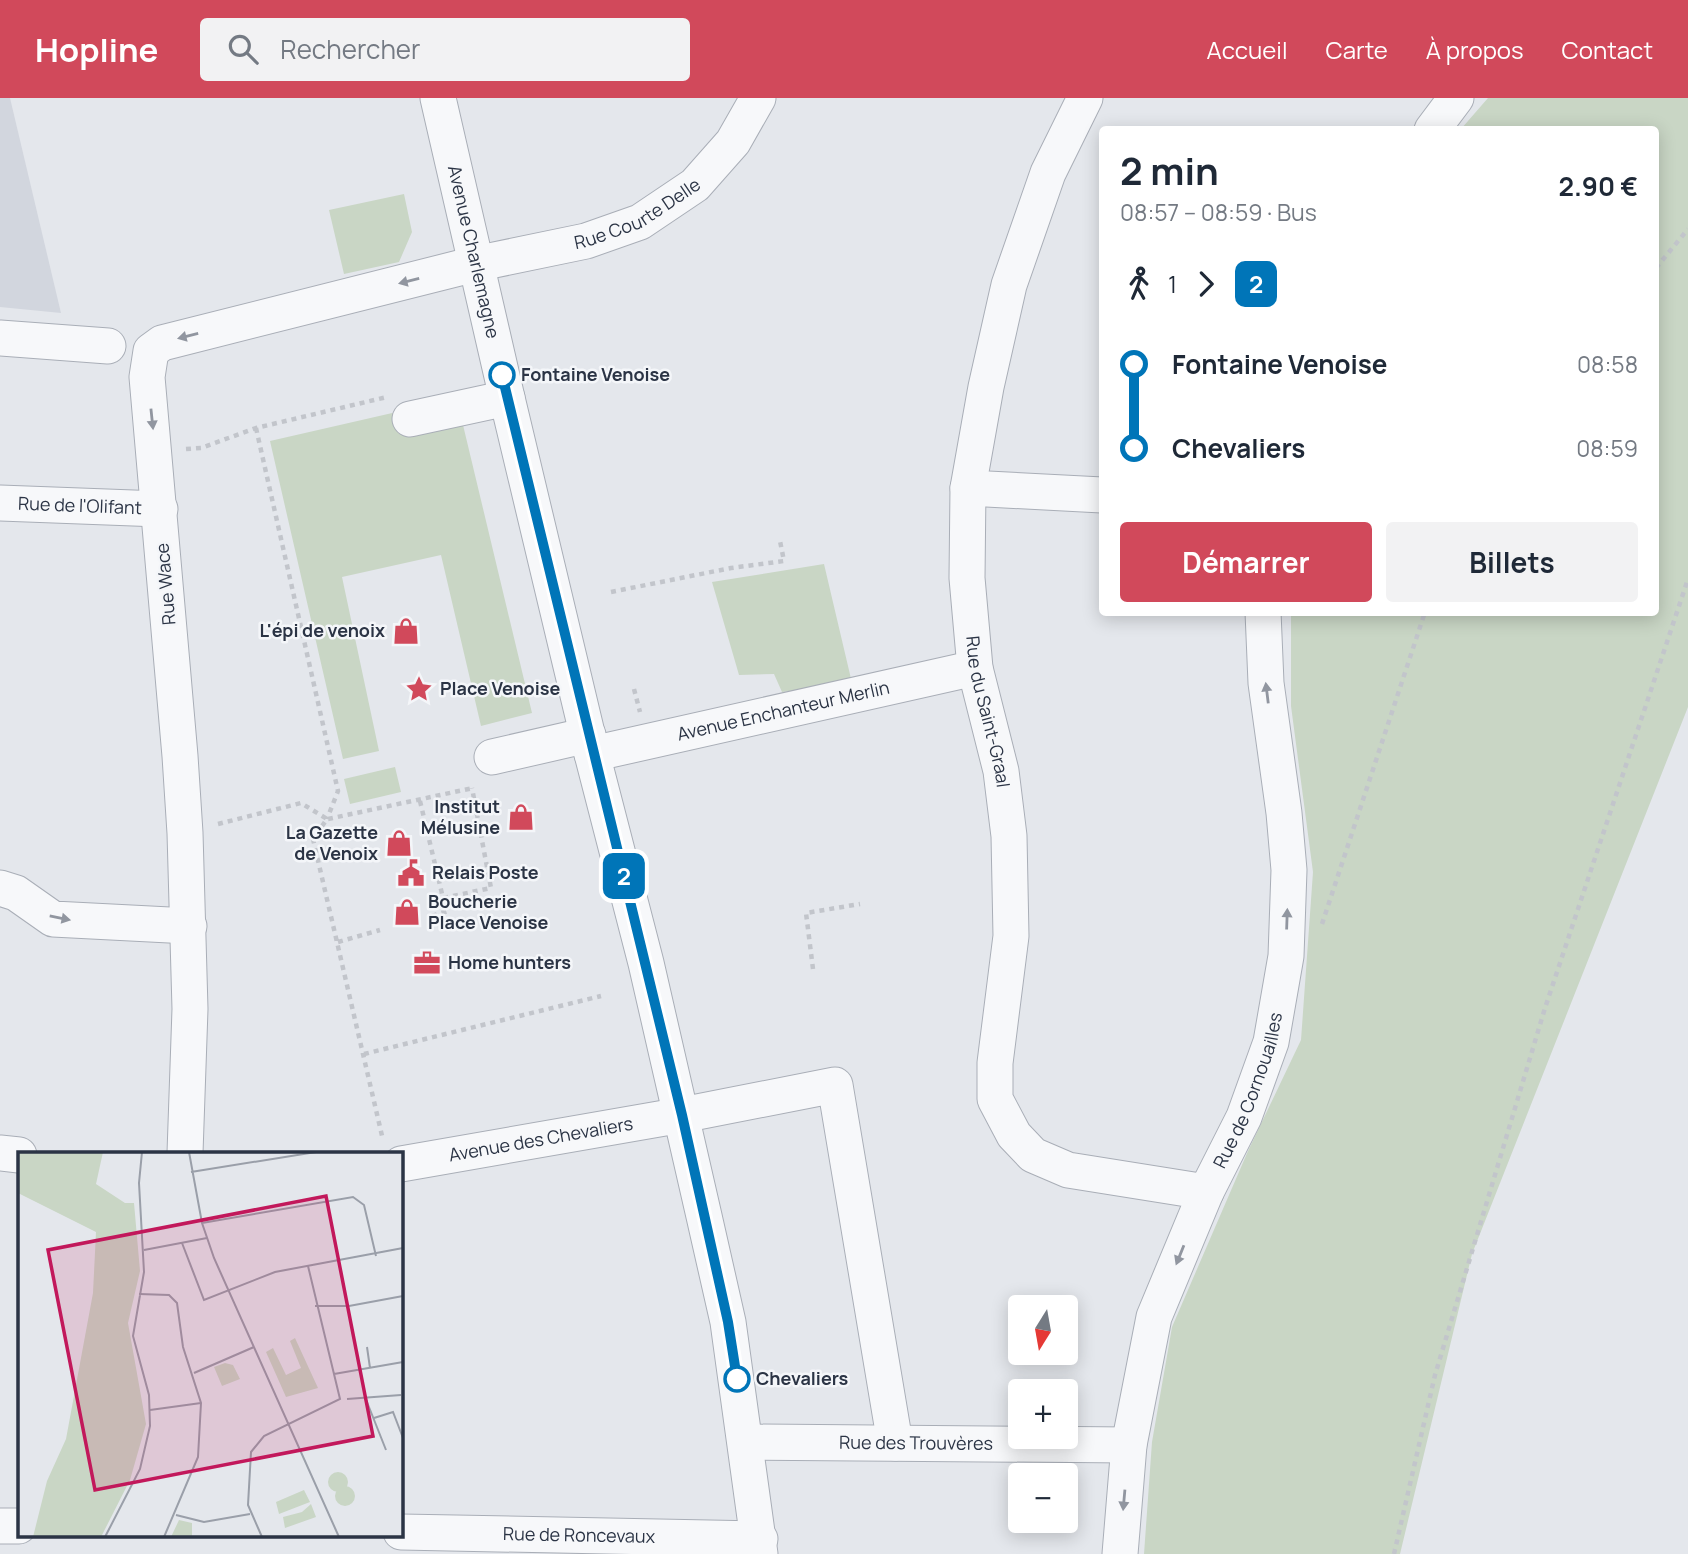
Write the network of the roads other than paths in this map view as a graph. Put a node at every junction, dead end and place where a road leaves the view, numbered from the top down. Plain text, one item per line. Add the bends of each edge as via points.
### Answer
1 (438, 98) edge
2 (758, 98) edge
3 (1085, 98) edge
4 (1456, 98) edge
5 (1435, 126) edge
6 (475, 264) junction
7 (0, 338) edge
8 (108, 346) dead end
9 (507, 398) junction
10 (404, 407) road end
11 (968, 488) junction
12 (1099, 495) edge
13 (0, 503) edge
14 (160, 509) junction
15 (1263, 616) edge
16 (975, 668) junction
17 (590, 745) junction
18 (488, 771) road end
19 (0, 888) edge
20 (189, 926) junction
21 (682, 1115) junction
22 (185, 1152) edge
23 (0, 1153) edge
24 (402, 1153) edge
25 (18, 1154) edge
26 (1206, 1192) junction
27 (746, 1442) junction
28 (895, 1443) junction
29 (1129, 1444) junction
30 (0, 1526) edge
31 (18, 1526) edge
32 (402, 1532) edge
33 (760, 1547) edge
34 (1120, 1554) edge

1 - 6 street, Avenue Charlemagne
2 - 6 street, Rue Courte Delle via 733,142 695,184 640,222 586,241
3 - 11 street, Rue du Saint-Graal via 1048,173 1009,285
4 - 5 street
6 - 9 street, Avenue Charlemagne
6 -> 14 street, Rue Wace via 162,343 151,351 147,377
7 - 8 street
9 - 10 street
9 - 17 street, Avenue Charlemagne
11 - 12 street
11 - 16 street, Rue du Saint-Graal via 967,578
13 - 14 street, Rue de l'Olifant
14 - 20 street, Rue Wace
26 -> 15 street, Rue de Cornouailles via 1244,1116 1271,1042 1286,956 1289,870 1266,683
16 - 17 street, Avenue Enchanteur Merlin
16 - 26 street, Rue du Saint-Graal via 1001,771 1009,836 1011,936 995,1063 995,1099 1014,1135 1033,1156 1068,1170
17 - 18 street, Avenue Enchanteur Merlin
17 - 21 street, Avenue Charlemagne
19 -> 20 street via 16,893 53,919
20 - 22 street, Rue Wace
21 - 24 street, Avenue des Chevaliers
21 - 27 street, Avenue Charlemagne via 728,1322
21 - 28 street, Avenue des Chevaliers via 835,1085
23 - 25 street
26 -> 29 street, Rue de Cornouailles via 1154,1317
27 - 28 street, Rue des Trouvères
27 - 33 street, Avenue Charlemagne
28 - 29 street, Rue des Trouvères
29 -> 34 street, Rue de Cornouailles
30 - 31 street
32 - 33 street, Rue de Roncevaux

